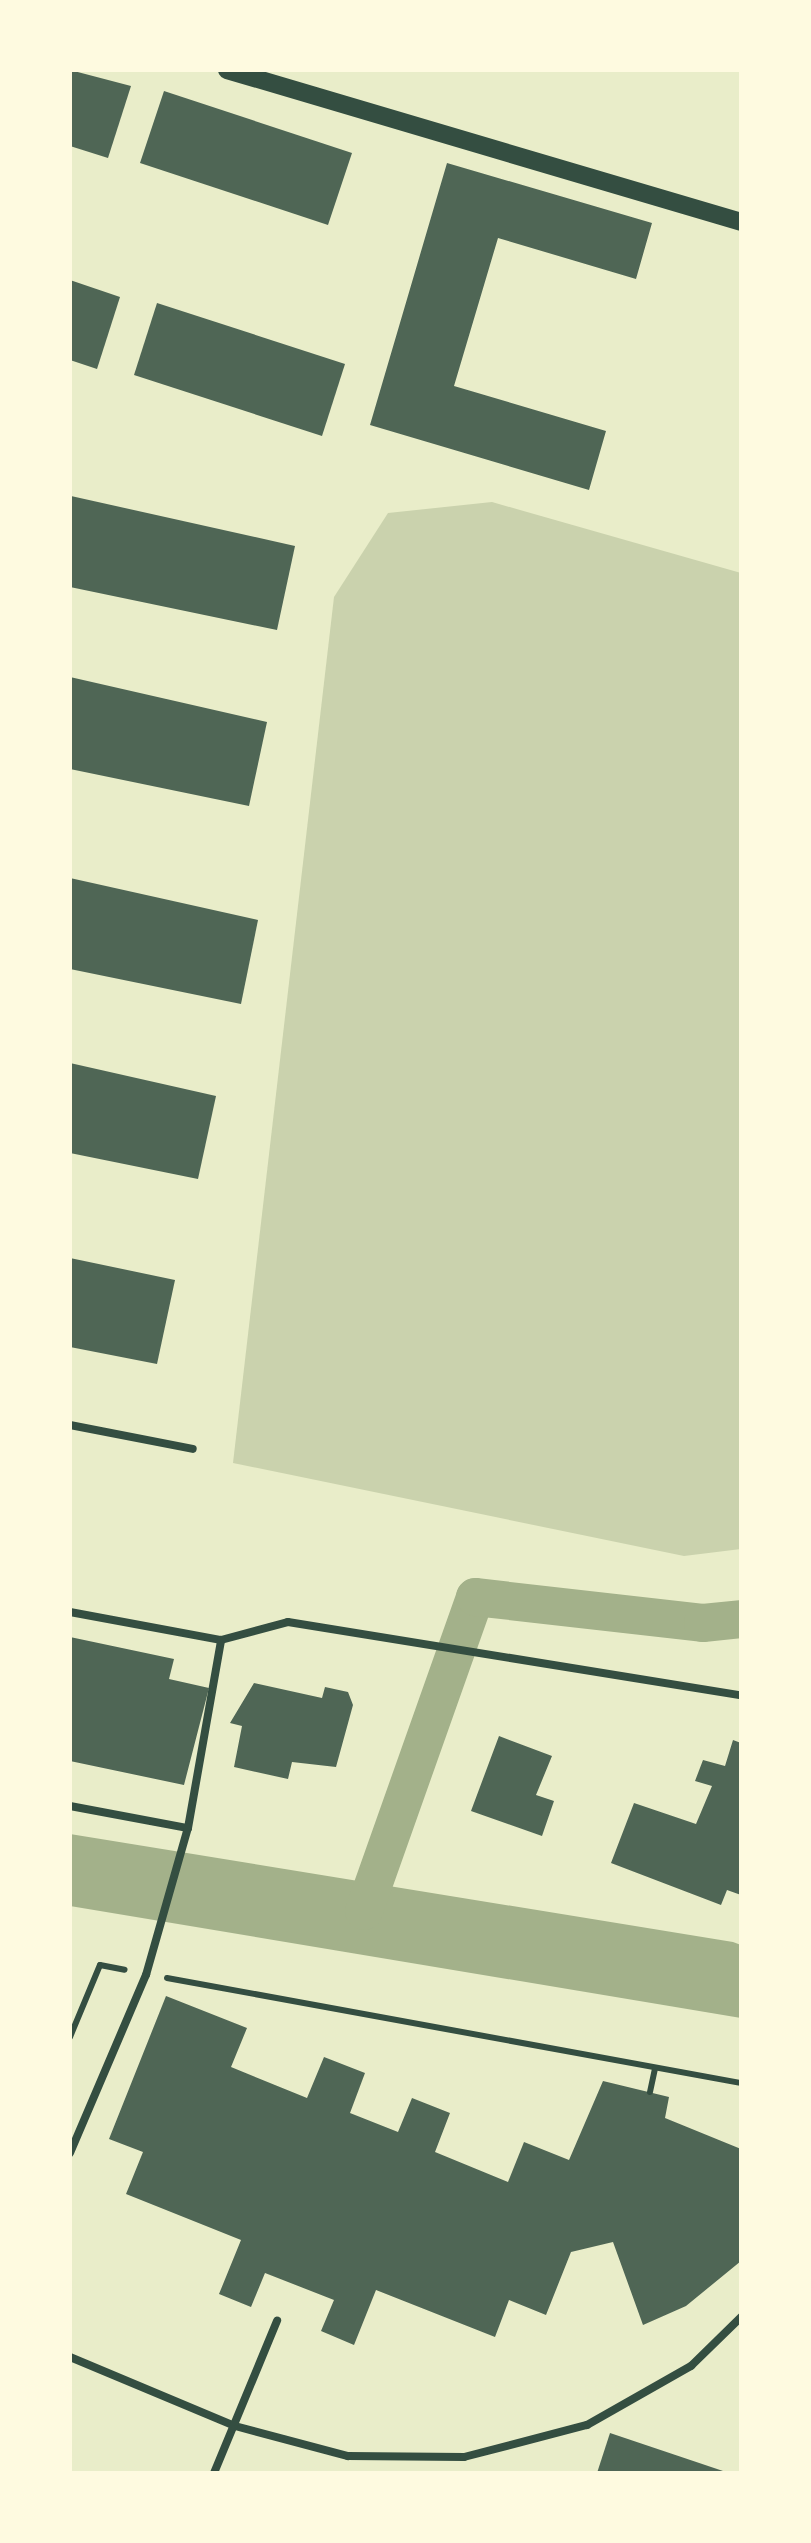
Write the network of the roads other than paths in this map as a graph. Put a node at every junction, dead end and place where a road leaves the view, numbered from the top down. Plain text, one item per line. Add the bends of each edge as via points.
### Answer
1 (227, 70) edge
2 (741, 222) edge
3 (70, 1425) edge
4 (193, 1449) dead end
5 (70, 1612) edge
6 (221, 1640) junction
7 (741, 1695) edge
8 (70, 1806) edge
9 (188, 1828) junction
10 (70, 2152) edge
11 (741, 2318) edge
12 (277, 2321) dead end
13 (70, 2357) edge
14 (235, 2426) junction
15 (214, 2473) edge

1 - 2 street
3 - 4 lane
5 - 6 lane
6 - 7 lane via 288,1622
6 - 9 lane
8 - 9 lane
9 - 10 lane via 146,1974
11 - 14 lane via 691,2366 587,2425 464,2457 348,2456
12 - 14 lane
13 - 14 lane
14 - 15 lane

